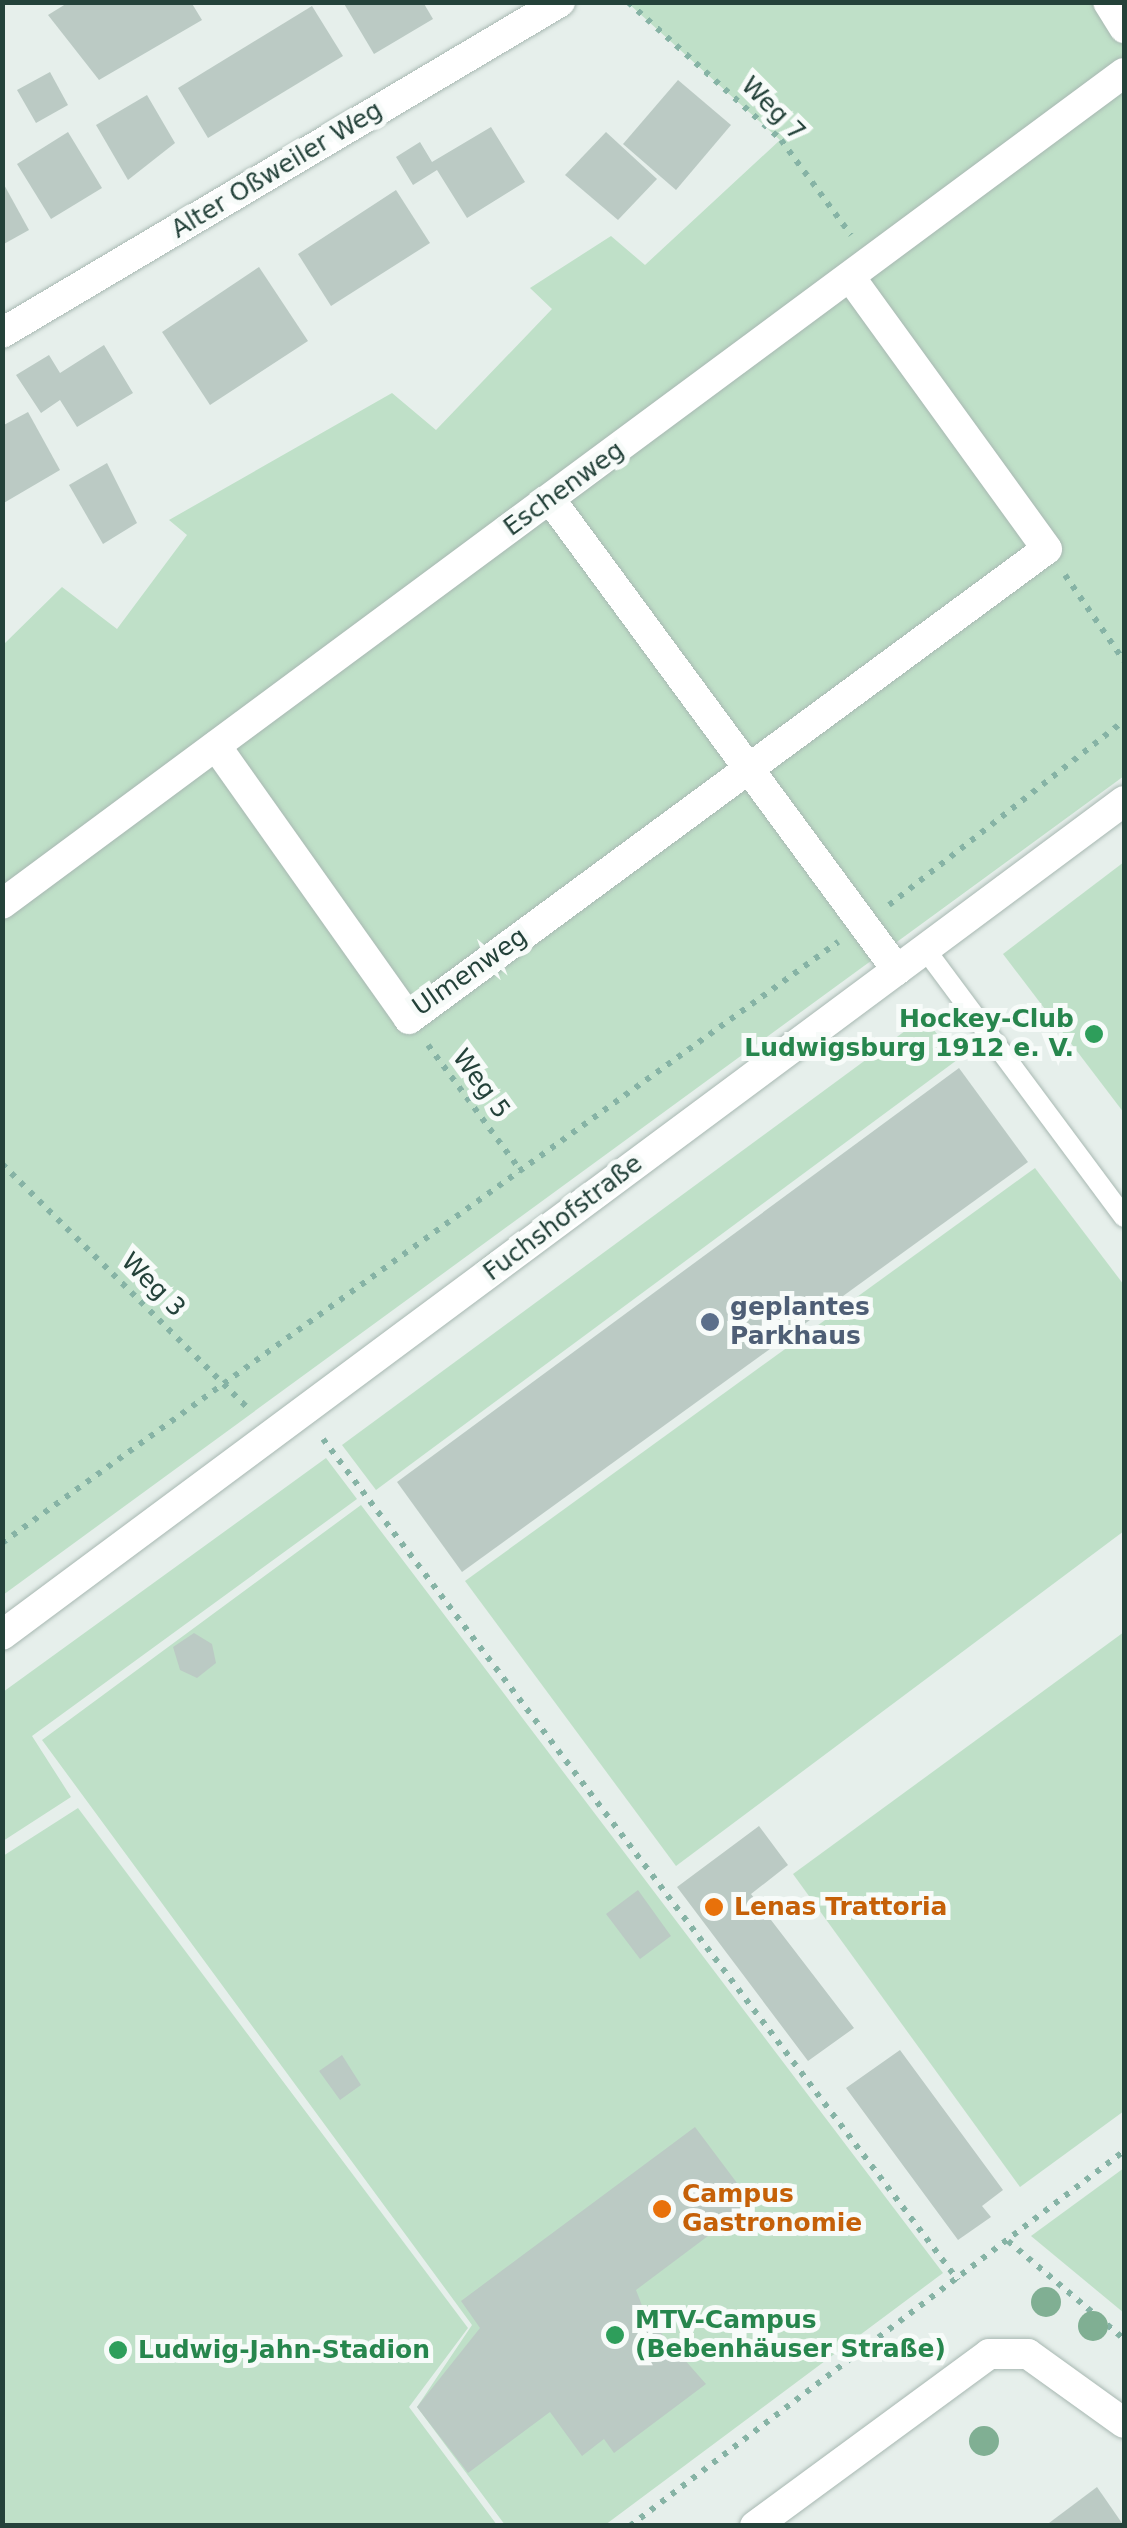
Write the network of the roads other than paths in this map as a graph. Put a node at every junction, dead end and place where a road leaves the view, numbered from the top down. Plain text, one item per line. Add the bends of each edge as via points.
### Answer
1 (1108, 2) edge
2 (556, 5) edge
3 (1124, 28) edge
4 (1124, 73) edge
5 (860, 269) junction
6 (2, 332) edge
7 (550, 499) junction
8 (216, 746) junction
9 (750, 768) junction
10 (1124, 801) edge
11 (2, 904) edge
12 (925, 950) junction
13 (897, 970) junction
14 (1124, 1217) edge
15 (2, 1636) edge
16 (1124, 2422) edge
17 (755, 2526) edge

1 - 3 street
2 - 6 street, Alter Oßweiler Weg
4 - 5 street, Eschenweg
5 - 7 street, Eschenweg
5 - 9 street, Ulmenweg via 1047,549
7 - 8 street, Eschenweg
7 - 9 street
8 - 9 street, Ulmenweg via 409,1020
8 - 11 street, Eschenweg
9 - 13 street
10 - 12 street, Fuchshofstraße
12 - 13 street, Fuchshofstraße
12 - 14 lane
13 - 15 street, Fuchshofstraße
16 - 17 street via 1028,2354 989,2354

